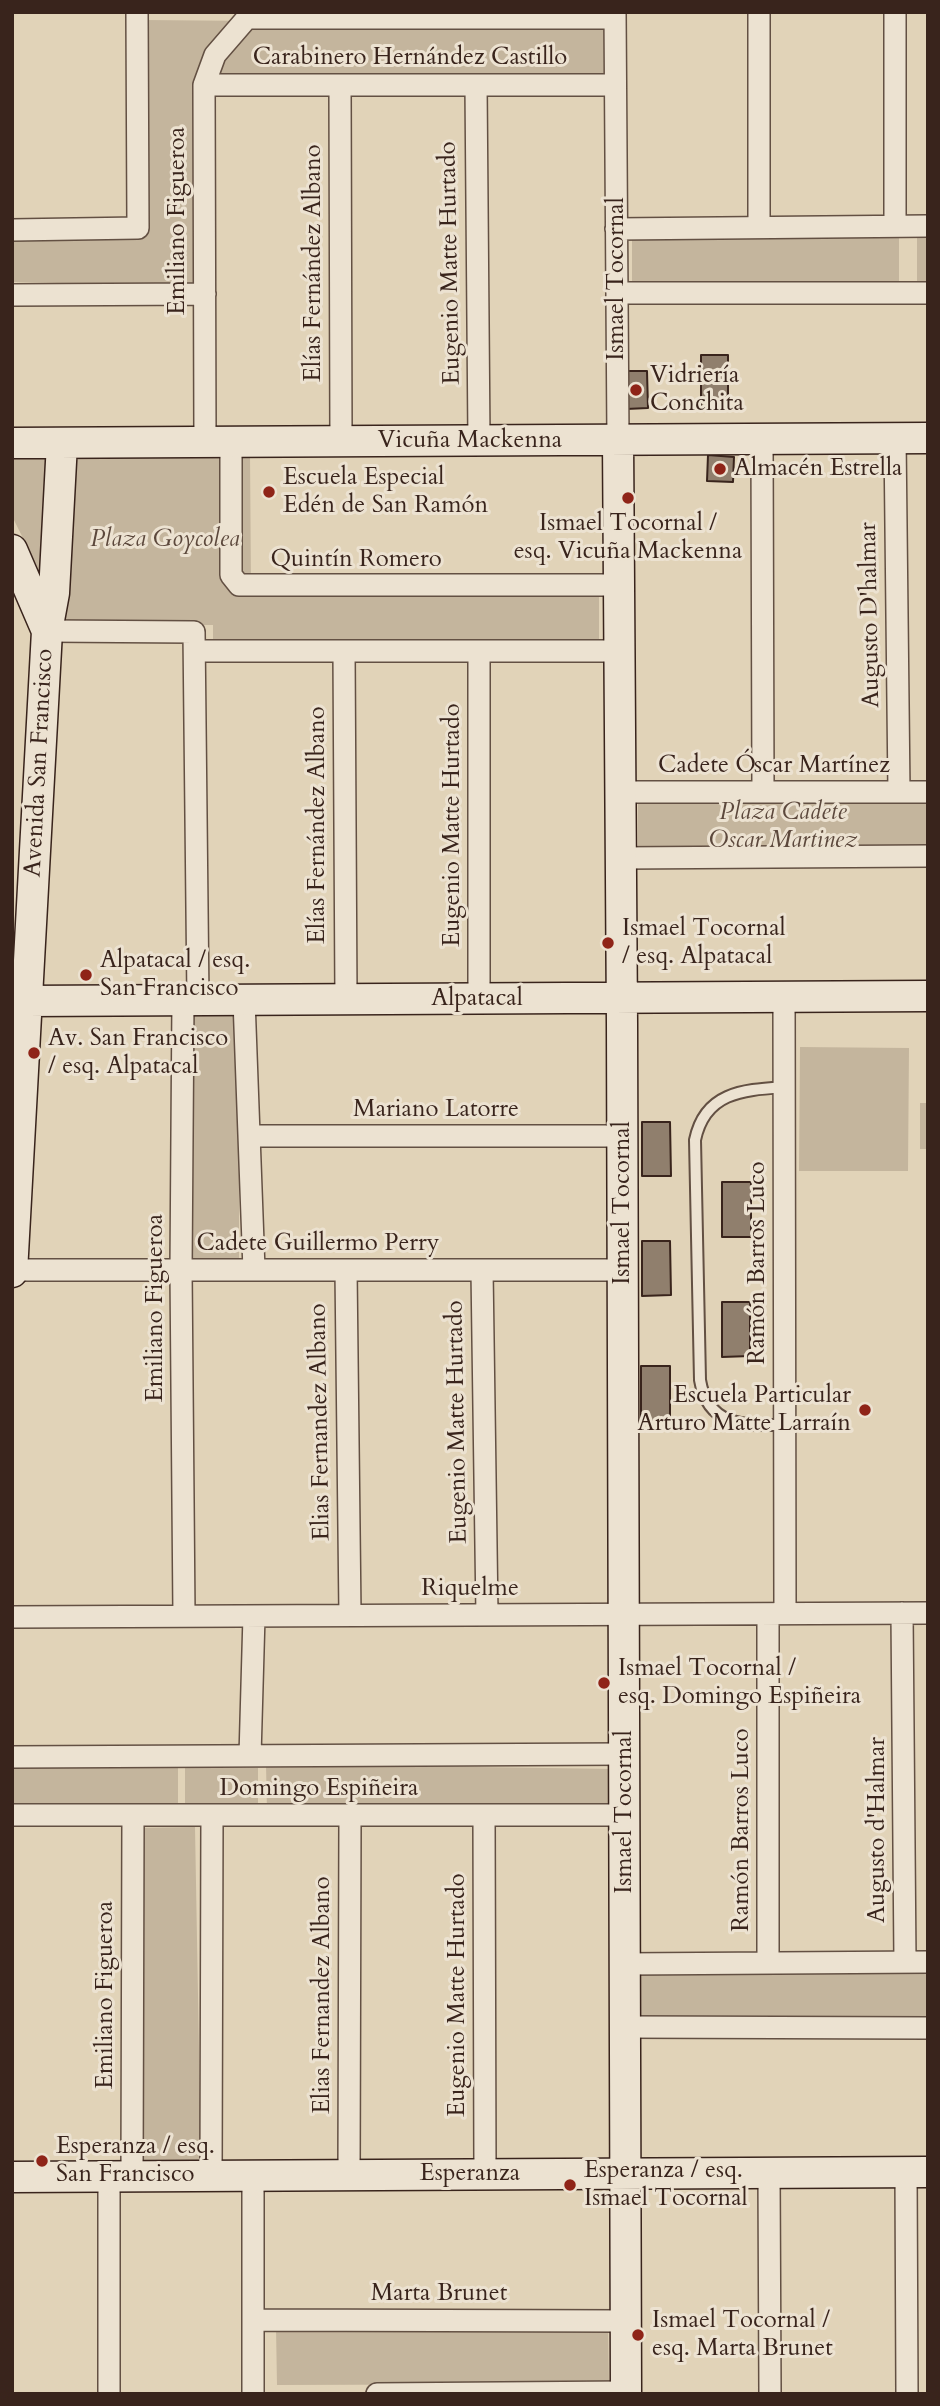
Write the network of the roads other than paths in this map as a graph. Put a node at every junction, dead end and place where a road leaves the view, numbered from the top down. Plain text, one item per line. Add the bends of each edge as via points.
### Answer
1 (137, 12) edge
2 (759, 12) edge
3 (895, 12) edge
4 (247, 15) edge
5 (615, 15) edge
6 (204, 85) junction
7 (340, 85) junction
8 (476, 85) junction
9 (615, 85) junction
10 (895, 226) junction
11 (928, 226) edge
12 (759, 228) junction
13 (616, 229) junction
14 (12, 230) edge
15 (617, 293) junction
16 (928, 293) edge
17 (205, 294) junction
18 (12, 295) edge
19 (895, 438) junction
20 (928, 438) edge
21 (762, 439) junction
22 (618, 440) junction
23 (479, 441) junction
24 (341, 442) junction
25 (12, 443) edge
26 (62, 443) junction
27 (218, 443) junction
28 (12, 550) edge
29 (619, 586) junction
30 (47, 631) junction
31 (195, 642) junction
32 (344, 651) junction
33 (479, 651) junction
34 (619, 651) junction
35 (620, 792) junction
36 (763, 792) junction
37 (899, 792) junction
38 (928, 792) edge
39 (928, 856) edge
40 (621, 858) junction
41 (928, 996) edge
42 (622, 997) junction
43 (784, 997) junction
44 (345, 999) junction
45 (479, 999) junction
46 (191, 1000) junction
47 (244, 1000) junction
48 (27, 1001) junction
49 (784, 1087) junction
50 (249, 1136) junction
51 (622, 1136) junction
52 (181, 1270) junction
53 (254, 1270) junction
54 (346, 1270) junction
55 (482, 1270) junction
56 (623, 1270) junction
57 (12, 1271) edge
58 (785, 1425) junction
59 (776, 1613) junction
60 (902, 1613) junction
61 (928, 1613) edge
62 (624, 1614) junction
63 (350, 1615) junction
64 (487, 1615) junction
65 (184, 1616) junction
66 (254, 1616) junction
67 (12, 1617) edge
68 (624, 1754) junction
69 (250, 1756) junction
70 (12, 1757) edge
71 (12, 1815) edge
72 (133, 1815) junction
73 (212, 1815) junction
74 (350, 1815) junction
75 (484, 1815) junction
76 (625, 1815) junction
77 (905, 1962) junction
78 (928, 1962) edge
79 (768, 1963) junction
80 (625, 1964) junction
81 (625, 2027) junction
82 (928, 2028) edge
83 (769, 2172) junction
84 (917, 2172) edge
85 (626, 2173) junction
86 (485, 2174) junction
87 (253, 2175) junction
88 (349, 2175) junction
89 (120, 2176) junction
90 (211, 2176) junction
91 (12, 2177) edge
92 (253, 2320) junction
93 (626, 2321) junction
94 (626, 2393) edge
95 (109, 2394) edge
96 (253, 2394) edge
97 (377, 2394) edge
98 (770, 2394) edge
99 (907, 2394) edge

1 - 14 street, Emiliano Figueroa via 138,228
2 - 12 street
3 - 10 street
4 - 5 street, Carabinero Hernández Castillo
4 - 6 street, Emiliano Figueroa via 215,55
5 - 9 street, Ismael Tocornal
6 - 7 street, Carabinero Hernández Castillo
6 - 17 street, Emiliano Figueroa
7 - 8 street, Carabinero Hernández Castillo
7 - 24 street, Elías Fernández Albano
8 - 9 street, Carabinero Hernández Castillo
8 - 23 street, Eugenio Matte Hurtado
9 - 13 street, Ismael Tocornal
10 - 11 street
10 - 12 street
12 - 13 street
13 - 15 street, Ismael Tocornal
15 - 16 street
15 - 22 street, Ismael Tocornal
17 - 18 street
17 - 27 street, Emiliano Figueroa
19 - 20 street, Vicuña Mackenna
19 - 21 street, Vicuña Mackenna
19 - 37 street, Augusto D'halmar
21 - 22 street, Vicuña Mackenna
21 - 36 street
22 - 23 street, Vicuña Mackenna
22 - 29 street, Ismael Tocornal
23 - 24 street, Vicuña Mackenna
24 - 27 street, Vicuña Mackenna
25 - 26 street, Vicuña Mackenna
26 - 27 street, Vicuña Mackenna
26 - 30 street, Avenida San Francisco via 54,593
27 - 29 street, Quintín Romero via 231,575 239,585
28 - 30 street, Avenida San Francisco
29 - 34 street, Ismael Tocornal
30 - 31 street
30 - 48 street, Avenida San Francisco
31 - 32 street
31 - 46 street, Emiliano Figueroa
32 - 33 street
32 - 44 street, Elías Fernández Albano
33 - 34 street
33 - 45 street, Eugenio Matte Hurtado
34 - 35 street, Ismael Tocornal
35 - 36 street, Cadete Óscar Martínez
35 - 40 street, Ismael Tocornal
36 - 37 street, Cadete Óscar Martínez
37 - 38 street, Cadete Óscar Martínez
39 - 40 street
40 - 42 street, Ismael Tocornal
41 - 43 street, Alpatacal
42 - 43 street, Alpatacal
42 - 45 street, Alpatacal
42 - 51 street, Ismael Tocornal
43 - 49 street, Ramón Barros Luco
44 - 45 street, Alpatacal
44 - 47 street, Alpatacal
46 - 47 street, Alpatacal
46 - 48 street, Alpatacal
46 - 52 street, Emiliano Figueroa
47 - 50 street
48 - 57 street, Avenida San Francisco
49 - 58 street, Ramón Barros Luco
49 - 58 lane via 726,1097 708,1108 695,1140 703,1397 732,1422
50 - 51 street, Mariano Latorre
50 - 53 street
51 - 56 street, Ismael Tocornal
52 - 53 street, Cadete Guillermo Perry
52 - 57 street, Cadete Guillermo Perry
52 - 65 street, Emiliano Figueroa
53 - 54 street, Cadete Guillermo Perry
54 - 55 street, Cadete Guillermo Perry
54 - 63 street, Elias Fernandez Albano
55 - 56 street, Cadete Guillermo Perry
55 - 64 street, Eugenio Matte Hurtado
56 - 62 street, Ismael Tocornal
58 - 59 street, Ramón Barros Luco
59 - 60 street, Riquelme
59 - 62 street, Riquelme
59 - 79 street, Ramón Barros Luco
60 - 61 street, Riquelme
60 - 77 street, Augusto d'Halmar
62 - 64 street, Riquelme
62 - 68 street, Ismael Tocornal
63 - 64 street, Riquelme
63 - 66 street, Riquelme
65 - 66 street, Riquelme
65 - 67 street, Riquelme
66 - 69 street
68 - 69 street, Domingo Espiñeira
68 - 76 street, Ismael Tocornal
69 - 70 street, Domingo Espiñeira
71 - 72 street, Domingo Espiñeira
72 - 73 street, Domingo Espiñeira
72 - 89 street, Emiliano Figueroa
73 - 74 street, Domingo Espiñeira
73 - 90 street
74 - 75 street, Domingo Espiñeira
74 - 88 street, Elias Fernandez Albano
75 - 76 street, Domingo Espiñeira
75 - 86 street, Eugenio Matte Hurtado
76 - 80 street, Ismael Tocornal
77 - 78 street
77 - 79 street
79 - 80 street
80 - 81 street, Ismael Tocornal
81 - 82 street
81 - 85 street, Ismael Tocornal
83 - 84 street, Esperanza
83 - 85 street, Esperanza
83 - 98 street
84 - 99 street
85 - 86 street, Esperanza
85 - 93 street, Ismael Tocornal
86 - 88 street, Esperanza
87 - 88 street, Esperanza
87 - 90 street, Esperanza
87 - 92 street
89 - 90 street, Esperanza
89 - 91 street, Esperanza
89 - 95 street, Emiliano Figueroa
92 - 93 street, Marta Brunet
92 - 96 street
93 - 94 street, Ismael Tocornal
94 - 97 street

